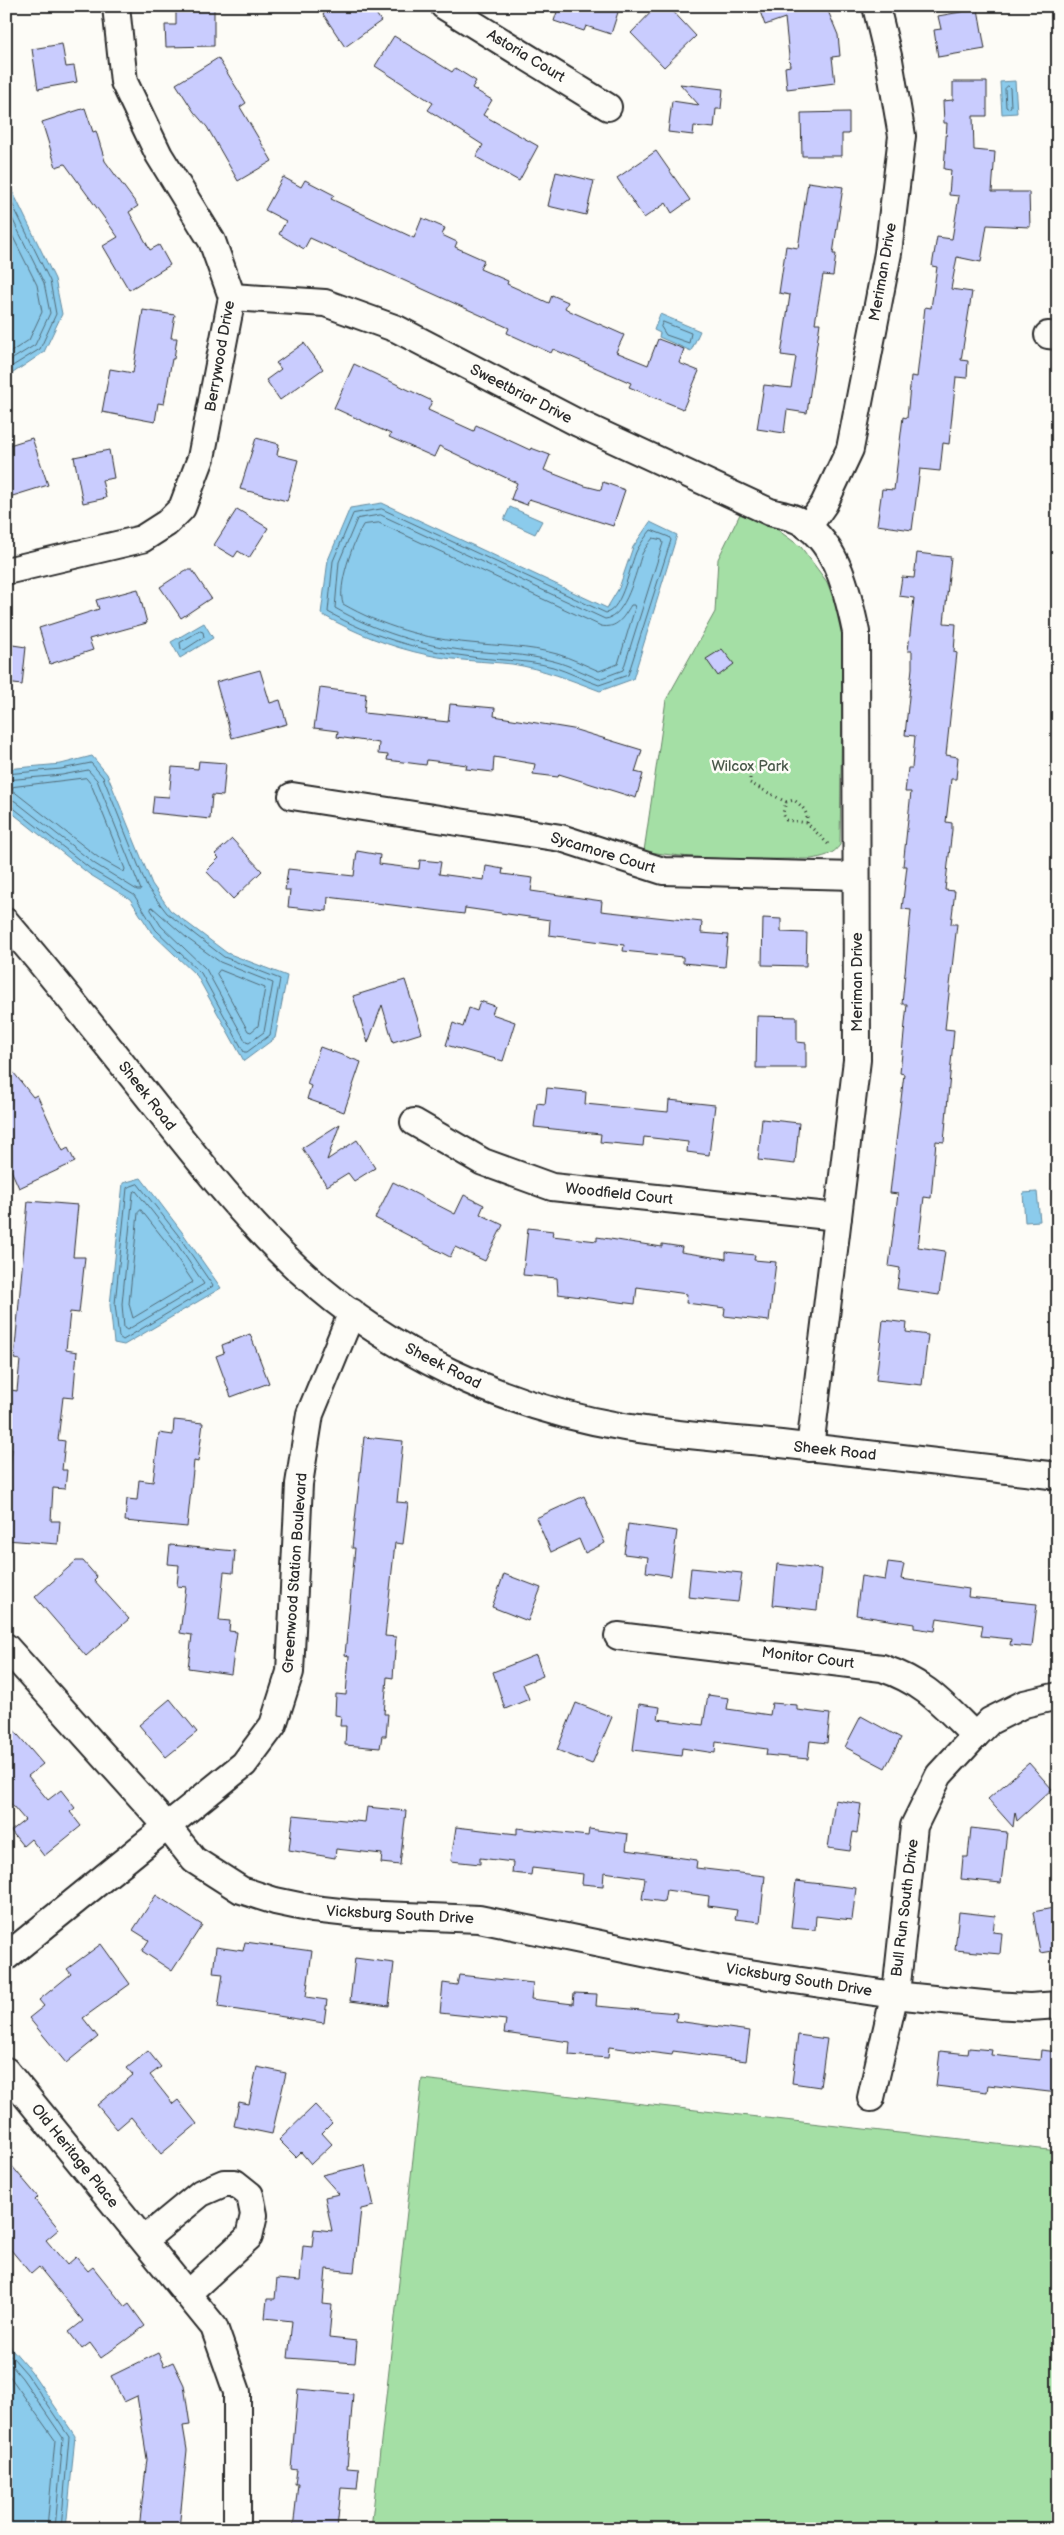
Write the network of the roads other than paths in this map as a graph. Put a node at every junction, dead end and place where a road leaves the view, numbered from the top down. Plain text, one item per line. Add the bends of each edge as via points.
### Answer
1 (116, 6) edge
2 (444, 6) edge
3 (876, 6) edge
4 (608, 107) dead end
5 (232, 297) junction
6 (805, 525) junction
7 (6, 571) edge
8 (292, 796) dead end
9 (856, 876) junction
10 (6, 922) edge
11 (414, 1122) dead end
12 (838, 1217) junction
13 (352, 1312) junction
14 (810, 1448) junction
15 (1058, 1476) edge
16 (618, 1636) dead end
17 (6, 1646) edge
18 (1058, 1696) edge
19 (975, 1736) junction
20 (167, 1826) junction
21 (6, 1957) edge
22 (894, 1995) junction
23 (1058, 2005) edge
24 (6, 2071) edge
25 (871, 2098) dead end
26 (144, 2240) junction
27 (187, 2294) junction
28 (237, 2529) edge

1 - 5 street, Berrywood Drive via 124,82 159,155 212,241
2 - 4 street, Astoria Court
3 - 6 street, Meriman Drive via 902,136 888,253 850,450 824,504
5 - 6 street, Sweetbriar Drive via 326,303 397,329 578,423
5 - 7 street, Berrywood Drive via 201,458 182,508 142,539
6 - 9 street, Meriman Drive via 824,542 846,587 856,632
8 - 9 street, Sycamore Court via 561,838 663,871
9 - 12 street, Meriman Drive via 857,1060
10 - 13 street, Sheek Road via 47,969 206,1171 299,1270
11 - 12 street, Woodfield Court via 483,1162 552,1187
12 - 14 street, Meriman Drive
13 - 14 street, Sheek Road via 416,1356 451,1374 547,1410 624,1426
13 - 20 street, Greenwood Station Boulevard via 310,1414 299,1484 290,1672 273,1726 244,1764
14 - 15 street, Sheek Road
16 - 19 street, Monitor Court via 882,1668 924,1687
17 - 20 street, Vicksburg South Drive
18 - 19 street, Bull Run South Drive via 1024,1704 990,1721
19 - 22 street, Bull Run South Drive via 939,1775 914,1826
20 - 21 street, Greenwood Station Boulevard
20 - 22 street, Vicksburg South Drive via 194,1860 217,1876 241,1890 275,1901 358,1914 478,1919 716,1968
22 - 23 street, Vicksburg South Drive via 993,2005
22 - 25 street, Bull Run South Drive
24 - 26 street, Old Heritage Place
26 - 27 street, Old Heritage Place
26 - 27 street via 201,2193 224,2182 235,2183 250,2195 254,2215 249,2236
27 - 28 street, Old Heritage Place via 214,2327 237,2392

